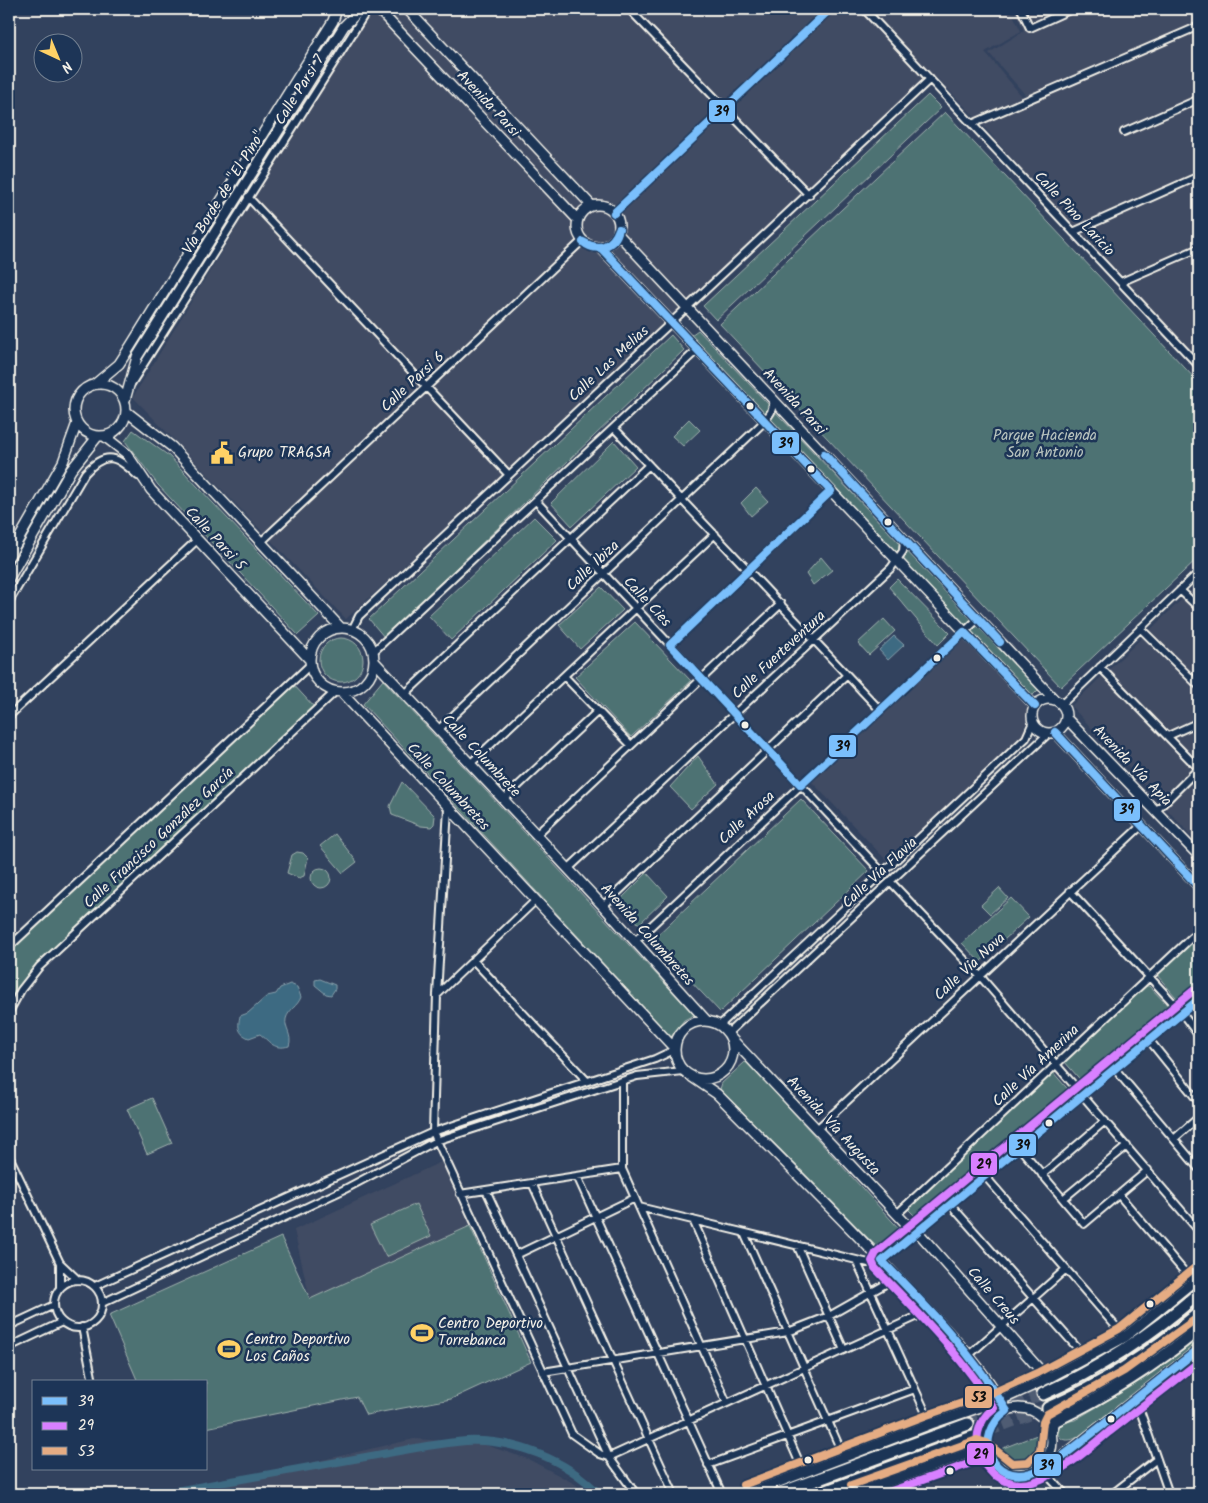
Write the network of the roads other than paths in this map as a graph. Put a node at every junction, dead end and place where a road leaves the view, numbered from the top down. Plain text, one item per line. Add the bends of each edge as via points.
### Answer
1 (337, 9) edge
2 (361, 9) edge
3 (368, 9) edge
4 (378, 9) edge
5 (407, 9) edge
6 (629, 9) edge
7 (830, 9) edge
8 (864, 9) edge
9 (1021, 9) edge
10 (1072, 9) edge
11 (1199, 26) edge
12 (930, 79) junction
13 (1199, 99) edge
14 (724, 109) junction
15 (972, 124) junction
16 (1124, 132) dead end
17 (1199, 176) edge
18 (809, 195) junction
19 (248, 196) junction
20 (592, 206) junction
21 (614, 213) junction
22 (577, 219) junction
23 (1073, 232) junction
24 (618, 234) junction
25 (582, 241) junction
26 (601, 248) junction
27 (1199, 248) edge
28 (1120, 282) junction
29 (687, 308) junction
30 (672, 322) junction
31 (697, 350) junction
32 (1199, 366) edge
33 (95, 384) junction
34 (426, 386) junction
35 (128, 389) junction
36 (124, 400) junction
37 (774, 401) junction
38 (127, 412) junction
39 (765, 421) junction
40 (77, 423) junction
41 (614, 428) junction
42 (101, 436) junction
43 (649, 464) junction
44 (509, 475) junction
45 (145, 482) junction
46 (831, 491) junction
47 (683, 500) junction
48 (536, 501) junction
49 (715, 534) junction
50 (571, 539) junction
51 (197, 540) junction
52 (904, 540) junction
53 (261, 542) junction
54 (9, 556) edge
55 (898, 561) junction
56 (749, 570) junction
57 (1199, 572) edge
58 (603, 573) junction
59 (1193, 577) junction
60 (9, 578) edge
61 (1199, 583) edge
62 (1180, 590) junction
63 (9, 602) edge
64 (781, 604) junction
65 (636, 608) junction
66 (1199, 608) edge
67 (978, 619) junction
68 (342, 628) junction
69 (1140, 628) junction
70 (352, 630) junction
71 (964, 632) junction
72 (814, 640) junction
73 (670, 645) junction
74 (373, 656) junction
75 (310, 662) junction
76 (1100, 667) junction
77 (847, 674) junction
78 (564, 676) junction
79 (702, 678) junction
80 (1199, 686) edge
81 (338, 691) junction
82 (405, 694) junction
83 (1058, 701) junction
84 (1035, 706) junction
85 (880, 710) junction
86 (598, 711) junction
87 (735, 714) junction
88 (9, 716) edge
89 (1066, 718) junction
90 (1033, 722) junction
91 (1199, 722) edge
92 (438, 730) junction
93 (1052, 732) junction
94 (1168, 736) junction
95 (631, 745) junction
96 (768, 749) junction
97 (470, 764) junction
98 (1199, 768) edge
99 (801, 785) junction
100 (503, 800) junction
101 (448, 808) junction
102 (1156, 811) junction
103 (1142, 825) junction
104 (536, 835) junction
105 (1199, 856) edge
106 (568, 869) junction
107 (884, 872) junction
108 (890, 881) junction
109 (1199, 887) edge
110 (1070, 891) junction
111 (535, 901) junction
112 (602, 906) junction
113 (1192, 937) dead end
114 (635, 941) junction
115 (9, 947) edge
116 (473, 960) junction
117 (980, 976) junction
118 (1149, 977) junction
119 (437, 995) junction
120 (1199, 1000) edge
121 (9, 1012) edge
122 (1182, 1014) junction
123 (706, 1020) junction
124 (720, 1025) junction
125 (729, 1035) junction
126 (1199, 1036) edge
127 (1150, 1040) junction
128 (674, 1049) junction
129 (1056, 1064) junction
130 (1115, 1069) junction
131 (683, 1071) junction
132 (692, 1077) junction
133 (587, 1081) junction
134 (622, 1082) junction
135 (1083, 1095) junction
136 (1199, 1102) edge
137 (1199, 1117) edge
138 (1106, 1121) junction
139 (817, 1129) junction
140 (433, 1132) junction
141 (1174, 1139) junction
142 (436, 1141) junction
143 (1127, 1146) junction
144 (1020, 1148) junction
145 (9, 1156) edge
146 (622, 1169) junction
147 (1148, 1170) junction
148 (1199, 1170) edge
149 (1042, 1174) junction
150 (577, 1176) junction
151 (985, 1176) junction
152 (532, 1183) junction
153 (486, 1190) junction
154 (460, 1194) junction
155 (1119, 1195) junction
156 (635, 1198) junction
157 (1063, 1199) junction
158 (951, 1205) junction
159 (639, 1207) junction
160 (897, 1214) junction
161 (595, 1216) junction
162 (693, 1220) junction
163 (1199, 1231) edge
164 (744, 1232) junction
165 (918, 1232) junction
166 (556, 1235) junction
167 (797, 1246) junction
168 (516, 1255) junction
169 (856, 1260) junction
170 (882, 1261) junction
171 (60, 1263) junction
172 (1066, 1269) junction
173 (898, 1277) junction
174 (78, 1280) junction
175 (1196, 1280) edge
176 (94, 1286) junction
177 (60, 1288) junction
178 (1199, 1293) edge
179 (871, 1294) junction
180 (1033, 1298) junction
181 (102, 1304) junction
182 (54, 1305) junction
183 (929, 1311) junction
184 (1199, 1313) edge
185 (829, 1316) junction
186 (62, 1322) junction
187 (9, 1326) edge
188 (82, 1327) junction
189 (1002, 1327) junction
190 (1199, 1328) edge
191 (888, 1330) junction
192 (788, 1332) junction
193 (1125, 1337) junction
194 (746, 1339) junction
195 (702, 1346) junction
196 (9, 1347) edge
197 (1199, 1349) edge
198 (844, 1350) junction
199 (657, 1353) junction
200 (969, 1355) junction
201 (1088, 1359) junction
202 (613, 1360) junction
203 (568, 1368) junction
204 (804, 1368) junction
205 (542, 1372) junction
206 (1048, 1379) junction
207 (93, 1380) edge
208 (766, 1385) junction
209 (915, 1389) junction
210 (1044, 1394) tunnel mouth
211 (1136, 1398) junction
212 (1001, 1400) junction
213 (727, 1402) junction
214 (1048, 1408) tunnel mouth
215 (1007, 1411) junction
216 (688, 1420) junction
217 (828, 1420) junction
218 (931, 1424) junction
219 (968, 1424) tunnel mouth
220 (1051, 1434) junction
221 (788, 1435) junction
222 (973, 1437) tunnel mouth
223 (649, 1438) junction
224 (1078, 1444) junction
225 (990, 1456) junction
226 (609, 1457) junction
227 (844, 1457) junction
228 (1157, 1459) junction
229 (708, 1465) junction
230 (1040, 1467) junction
231 (1001, 1468) junction
232 (804, 1472) junction
233 (1168, 1491) dead end
234 (636, 1494) edge
235 (674, 1494) edge
236 (722, 1494) edge
237 (747, 1494) edge
238 (778, 1494) edge
239 (820, 1494) edge
240 (854, 1494) edge
241 (1010, 1494) edge
242 (1016, 1494) edge
243 (1065, 1494) edge
244 (1112, 1494) edge

1 - 33 street, Vía Borde de "El Pino" via 333,21 130,347 119,364
2 - 35 street, Vía Borde de "El Pino" via 344,26 137,357
3 - 19 street, Calle Parsi 7
4 - 22 street, Avenida Parsi
5 - 20 street, Avenida Parsi
6 - 14 street
7 - 14 street
8 - 12 street, Calle Pino Laricio
9 - 10 street via 1030,28
11 - 15 street
12 - 15 street, Calle Pino Laricio
12 - 18 street, Calle Las Melias
13 - 16 street
14 - 18 street
14 - 21 street
15 - 23 street, Calle Pino Laricio
17 - 23 street
18 - 29 street, Calle Las Melias
19 - 34 street
19 - 35 street, Calle Parsi 7
20 - 21 street via 604,206
20 - 22 street
21 - 24 street via 619,223
22 - 25 street via 576,231
23 - 28 street, Calle Pino Laricio
24 - 26 street via 614,241
24 - 29 street, Avenida Parsi
25 - 26 street
25 - 34 street, Calle Parsi 6
26 - 30 street
27 - 28 street
28 - 32 street, Calle Pino Laricio
29 - 30 street, Calle Las Melias
29 - 37 street, Avenida Parsi
30 - 31 street
30 - 44 street, Calle Las Melias
31 - 39 street
31 - 41 street
33 - 36 street via 112,387
33 - 40 street via 76,399 74,415
34 - 44 street
34 - 53 street, Calle Parsi 6
35 - 36 street, Vía Borde de "El Pino"
36 - 38 street
37 - 39 street
37 - 52 street, Avenida Parsi
38 - 42 street via 119,428
38 - 53 street via 172,447
39 - 46 street
39 - 47 street, Calle Ibiza
40 - 42 street via 83,430
40 - 54 street via 63,462
41 - 43 street
41 - 48 street
42 - 45 street, Calle Parsi 5 via 127,454 138,466
42 - 60 street via 71,470
43 - 47 street
43 - 50 street
44 - 70 street, Calle Las Melias via 359,616
45 - 51 street, Calle Parsi 5
45 - 63 street via 122,461 109,457 95,462 84,473
46 - 55 street
46 - 56 street
47 - 49 street
47 - 58 street, Calle Ibiza
48 - 50 street, Calle Cies
48 - 74 street
49 - 56 street
49 - 65 street
50 - 58 street, Calle Cies
50 - 82 street
51 - 75 street, Calle Parsi 5
51 - 88 street
52 - 55 street
52 - 67 street, Avenida Parsi
53 - 68 street
55 - 71 street
55 - 72 street, Calle Fuerteventura
56 - 64 street
56 - 73 street
57 - 59 street
58 - 65 street, Calle Cies
58 - 92 street, Calle Ibiza
59 - 61 street
59 - 62 street
62 - 66 street
62 - 69 street
64 - 72 street
64 - 79 street
65 - 73 street, Calle Cies
65 - 78 street
67 - 71 street, Calle Arosa
67 - 83 street, Avenida Parsi
68 - 70 street
68 - 75 street via 332,630 317,640
69 - 76 street
69 - 80 street
70 - 74 street via 368,642
71 - 84 street
71 - 85 street, Calle Arosa
72 - 77 street
72 - 87 street, Calle Fuerteventura
73 - 79 street, Calle Cies
74 - 81 street via 367,679 351,690
74 - 82 street, Calle Columbrete
75 - 81 street via 319,682
75 - 115 street, Calle Francisco González García
76 - 83 street
76 - 94 street
77 - 85 street
77 - 96 street
78 - 86 street
78 - 97 street
79 - 87 street, Calle Cies
79 - 95 street
81 - 101 street, Calle Columbretes
81 - 121 street, Calle Francisco González García via 39,967
82 - 92 street, Calle Columbrete
83 - 84 street via 1043,700
83 - 89 street
84 - 90 street
85 - 99 street, Calle Arosa
86 - 95 street
86 - 100 street
87 - 96 street, Calle Cies
87 - 106 street, Calle Fuerteventura
89 - 93 street via 1062,726
89 - 102 street, Avenida Vía Apia
90 - 93 street via 1039,730
90 - 107 street, Calle Vía Flavia via 1026,738
91 - 94 street
92 - 97 street, Calle Columbrete
93 - 103 street
93 - 108 street, Calle Vía Flavia
94 - 98 street
95 - 104 street
96 - 99 street, Calle Cies
96 - 112 street
97 - 100 street, Calle Columbrete
98 - 102 street
99 - 107 street, Calle Cies
99 - 114 street, Calle Arosa
100 - 104 street, Calle Columbrete
101 - 111 street, Calle Columbretes
101 - 119 street
102 - 105 street, Avenida Vía Apia
103 - 109 street
103 - 110 street, Calle Via Nova
104 - 106 street, Calle Columbrete
106 - 112 street, Avenida Columbretes
107 - 124 street, Calle Vía Flavia
108 - 117 street
108 - 125 street, Calle Vía Flavia
110 - 117 street, Calle Via Nova
110 - 118 street
111 - 116 street
111 - 128 street
112 - 114 street, Avenida Columbretes
113 - 118 street, Calle Vía Amerina
114 - 123 street, Avenida Columbretes
116 - 119 street
116 - 133 street
117 - 129 street
117 - 139 street, Calle Via Nova
118 - 122 street
118 - 129 street, Calle Vía Amerina
119 - 140 street
120 - 122 street
122 - 126 street
122 - 127 street
123 - 124 street
123 - 128 street via 688,1025 676,1040
124 - 125 street
125 - 132 street via 733,1054 725,1070 710,1078
125 - 139 street, Avenida Vía Augusta
127 - 130 street
127 - 136 street
128 - 131 street
128 - 133 street via 655,1059
129 - 135 street
129 - 160 street, Calle Vía Amerina
130 - 135 street
130 - 141 street
131 - 132 street
131 - 134 street via 637,1076
132 - 170 street via 717,1094
133 - 140 street
134 - 142 street
134 - 146 street
135 - 138 street
135 - 144 street
137 - 141 street
138 - 143 street
138 - 149 street
139 - 160 street, Avenida Vía Augusta
140 - 142 street
140 - 176 street
141 - 148 street
142 - 154 street
142 - 181 street via 345,1189
143 - 147 street
143 - 157 street
144 - 149 street
144 - 151 street
145 - 171 street
146 - 150 street
146 - 156 street
147 - 155 street
147 - 163 street
149 - 157 street
150 - 152 street
150 - 161 street
151 - 158 street
151 - 172 street
152 - 153 street
152 - 166 street
153 - 154 street
153 - 168 street
154 - 205 street
155 - 157 street via 1084,1224
155 - 175 street
156 - 159 street
156 - 161 street
158 - 165 street
158 - 180 street
159 - 162 street
159 - 195 street
160 - 165 street, Avenida Vía Augusta
161 - 166 street
161 - 199 street
162 - 164 street
162 - 194 street
164 - 167 street
164 - 192 street
165 - 170 street
165 - 189 street, Calle Creus
166 - 168 street
166 - 202 street
167 - 169 street
167 - 185 street
168 - 203 street
169 - 170 street via 877,1265
169 - 179 street
170 - 173 street
171 - 174 street
171 - 177 street
172 - 180 street
172 - 193 street
173 - 179 street
173 - 183 street
174 - 176 street
174 - 177 street
175 - 193 street
176 - 181 street
177 - 182 street
178 - 210 highway via 1118,1356
179 - 185 street
179 - 191 street
180 - 189 street
180 - 201 street
181 - 188 street via 98,1316
182 - 186 street
182 - 187 street
183 - 191 street
183 - 200 street
184 - 214 highway via 1131,1365
185 - 192 street
185 - 198 street
186 - 188 street
186 - 196 street
188 - 207 street
189 - 200 street
189 - 206 street, Calle Creus
190 - 220 highway via 1134,1378 1054,1421
191 - 198 street
191 - 209 street
192 - 194 street
192 - 204 street
193 - 201 street
194 - 195 street
194 - 208 street
195 - 199 street
195 - 213 street
197 - 211 street
198 - 204 street
199 - 202 street
199 - 216 street
200 - 212 street
201 - 206 street
202 - 203 street
202 - 223 street
203 - 205 street
203 - 226 street
204 - 208 street
204 - 217 street
205 - 226 street via 572,1434
206 - 212 street
208 - 213 street
208 - 221 street
209 - 217 street
209 - 218 street
211 - 224 street
211 - 228 street
212 - 215 street
212 - 218 street
213 - 216 street
215 - 220 street via 1017,1408 1032,1411 1043,1418
215 - 225 street via 994,1420 988,1432
216 - 223 street
216 - 229 street
217 - 221 street
217 - 227 street
218 - 227 street
219 - 238 highway
220 - 224 street via 1062,1447
220 - 230 street via 1051,1451
221 - 229 street
221 - 232 street
222 - 239 highway
223 - 226 street
223 - 235 street
224 - 230 street via 1059,1459
225 - 231 street
225 - 240 street via 978,1450
226 - 234 street
227 - 232 street
228 - 233 street
228 - 244 street
229 - 236 street
230 - 231 street via 1021,1474
230 - 242 street
230 - 243 street
231 - 241 street via 1008,1476
232 - 237 street

